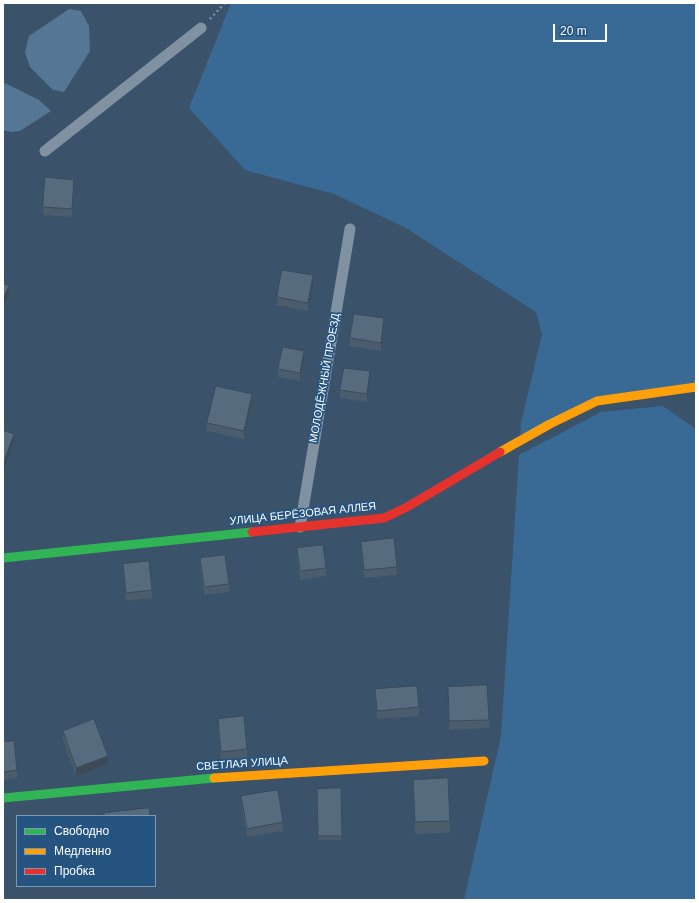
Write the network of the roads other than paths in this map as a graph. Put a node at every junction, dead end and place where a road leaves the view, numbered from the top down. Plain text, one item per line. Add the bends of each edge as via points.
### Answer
1 (201, 28) road end
2 (45, 151) dead end
3 (350, 229) dead end
4 (696, 388) edge
5 (300, 527) junction
6 (3, 558) edge
7 (484, 761) dead end
8 (3, 798) edge

1 - 2 lane
3 - 5 lane, МОЛОДЁЖНЫЙ ПРОЕЗД
4 - 5 street, УЛИЦА БЕРЁЗОВАЯ АЛЛЕЯ via 597,401 550,424 384,518
5 - 6 street, УЛИЦА БЕРЁЗОВАЯ АЛЛЕЯ
7 - 8 street, СВЕТЛАЯ УЛИЦА via 221,777

